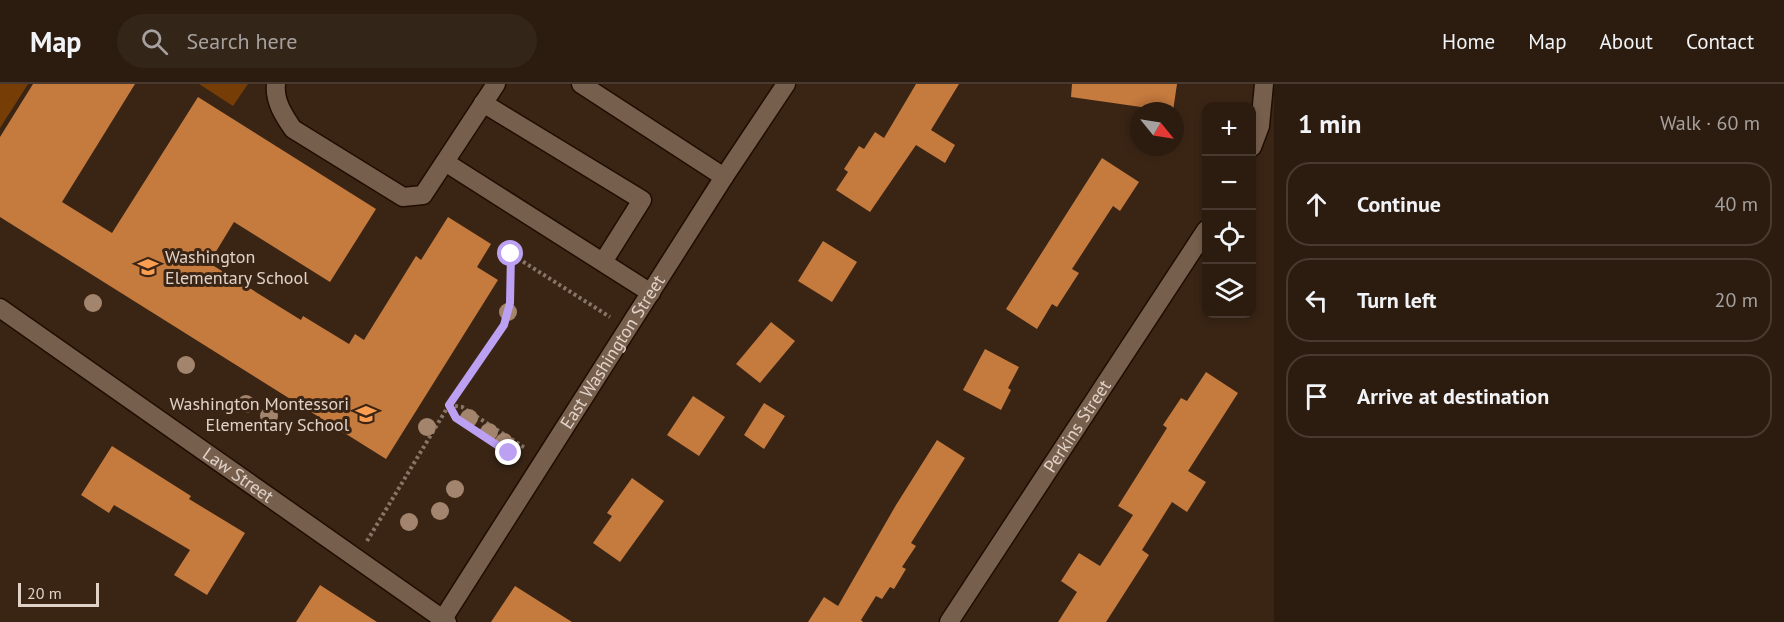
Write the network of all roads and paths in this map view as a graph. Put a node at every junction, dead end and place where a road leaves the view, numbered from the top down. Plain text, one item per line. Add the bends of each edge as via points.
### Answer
1 (276, 84) edge
2 (496, 84) edge
3 (581, 84) edge
4 (786, 84) edge
5 (1264, 84) edge
6 (483, 103) junction
7 (1256, 135) edge
8 (445, 162) junction
9 (724, 177) junction
10 (1202, 236) edge
11 (603, 262) junction
12 (651, 293) junction
13 (0, 308) edge
14 (610, 317) dead end
15 (449, 405) junction
16 (525, 448) dead end
17 (519, 459) dead end
18 (367, 541) dead end
19 (444, 621) edge
20 (949, 622) edge

1 - 8 street via 281,112 293,129 403,197 423,195
2 - 6 street
3 - 9 street
4 - 9 street, East Washington Street
5 - 7 street
6 - 8 street
6 - 11 street via 642,200
8 - 11 street
9 - 12 street, East Washington Street
10 - 20 street, Perkins Street
11 - 12 street
12 - 19 street, East Washington Street
13 - 19 street, Law Street
14 - 15 path via 511,254 510,303 504,325
15 - 16 path via 462,407
15 - 17 path via 456,418
15 - 18 path

